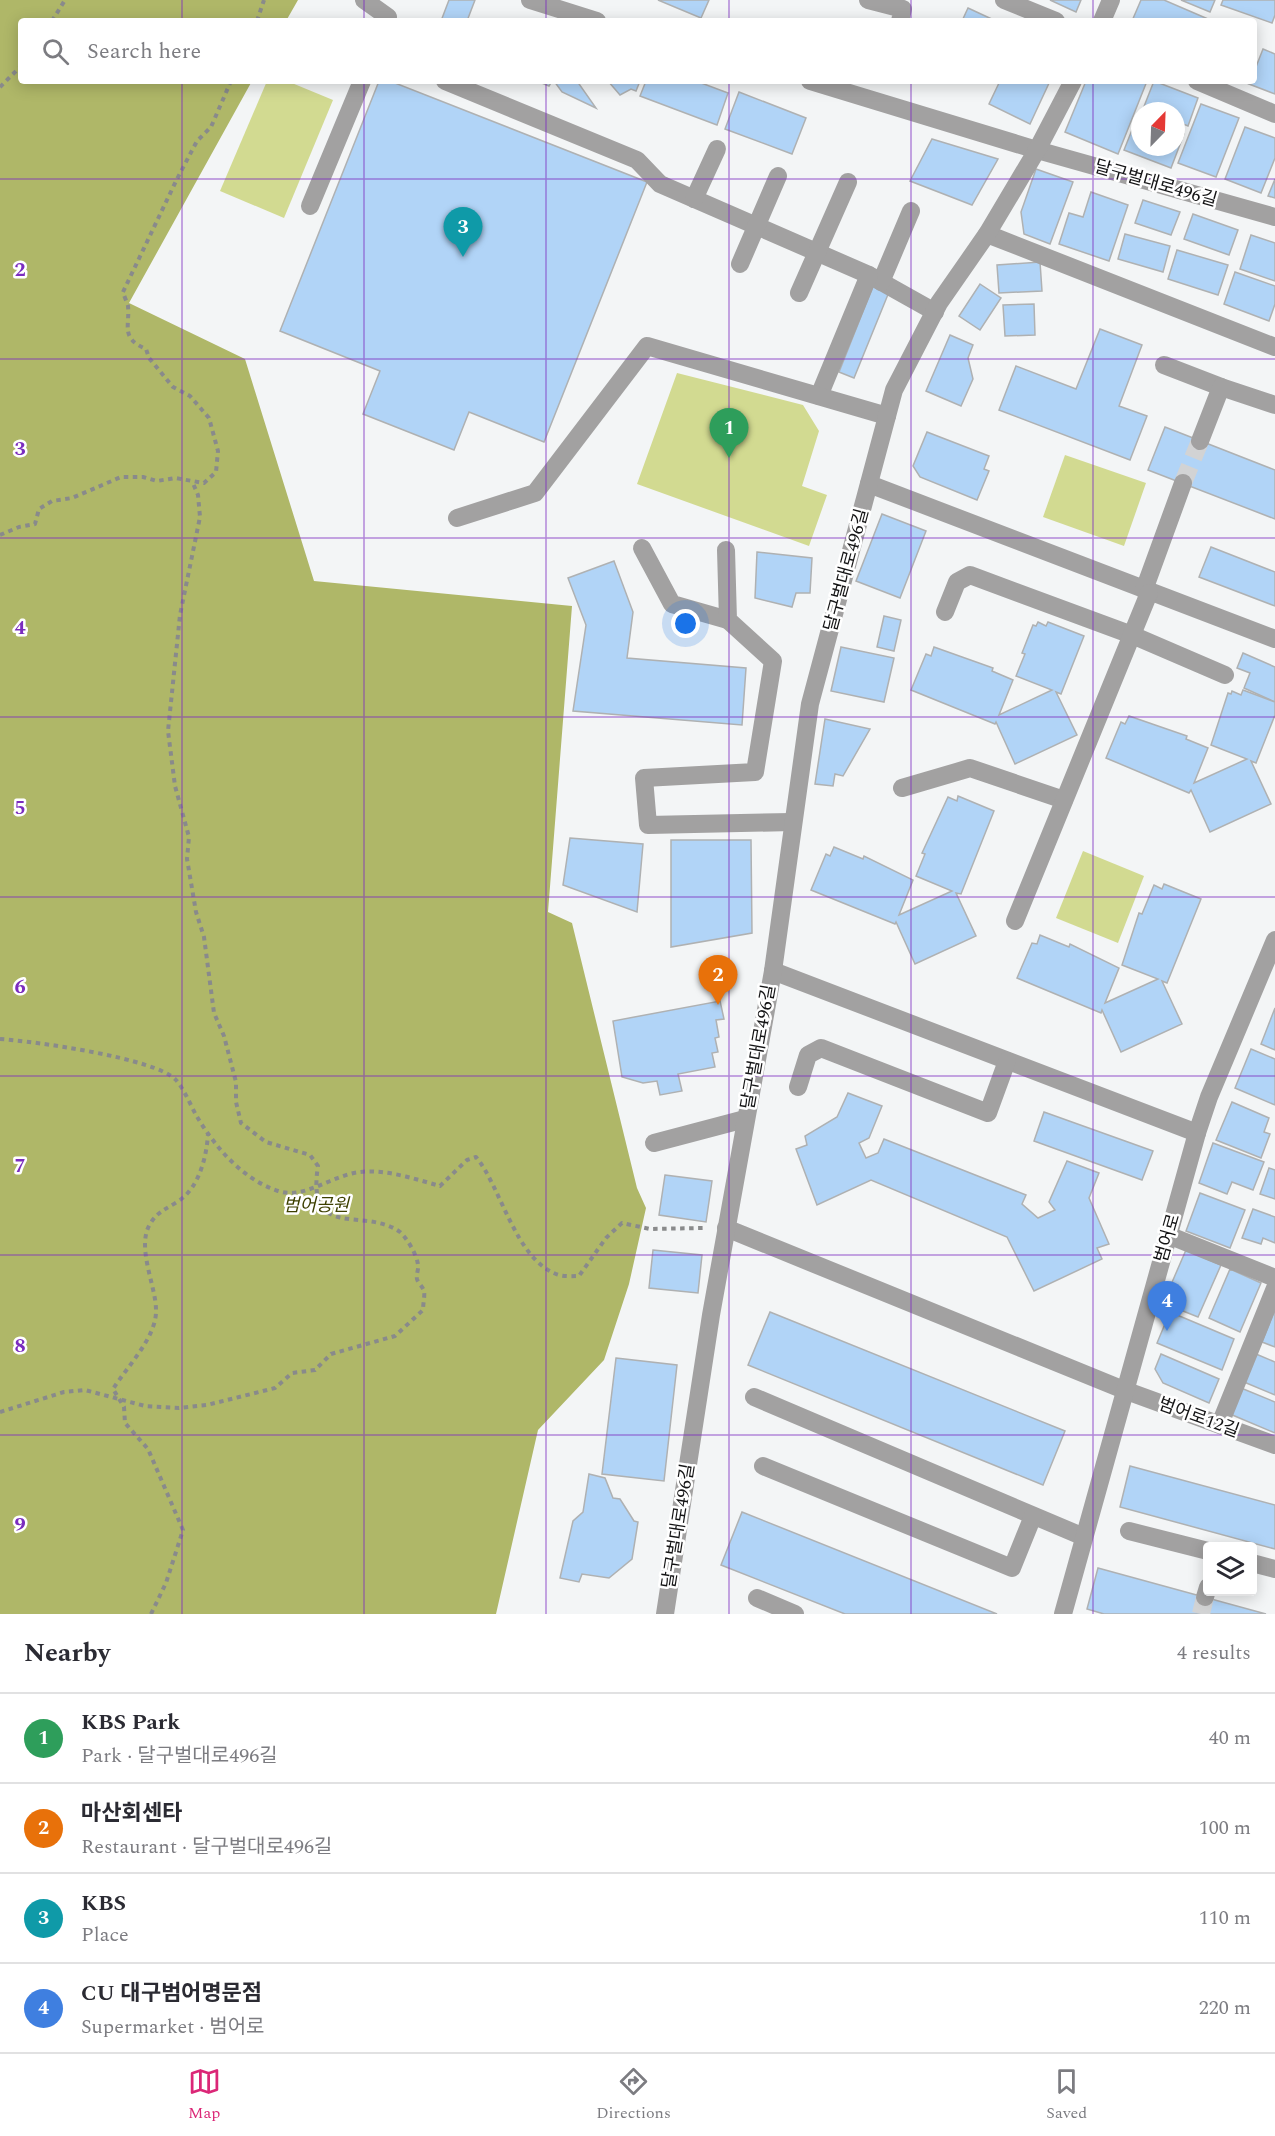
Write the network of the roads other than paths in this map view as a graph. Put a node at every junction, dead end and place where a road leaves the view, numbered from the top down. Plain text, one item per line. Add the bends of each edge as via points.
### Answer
1 (364, 0) edge
2 (530, 0) edge
3 (868, 0) edge
4 (1004, 0) edge
5 (1111, 0) edge
6 (388, 18) edge
7 (587, 18) edge
8 (901, 18) edge
9 (1049, 18) edge
10 (1103, 18) edge
11 (361, 84) edge
12 (453, 84) edge
13 (820, 84) edge
14 (1071, 84) edge
15 (1204, 84) edge
16 (1275, 114) edge
17 (717, 149) dead end
18 (1037, 150) junction
19 (778, 176) dead end
20 (848, 182) dead end
21 (694, 199) junction
22 (310, 206) dead end
23 (910, 212) dead end
24 (1275, 217) edge
25 (756, 226) junction
26 (987, 234) junction
27 (817, 253) junction
28 (740, 264) dead end
29 (875, 278) junction
30 (800, 293) dead end
31 (934, 312) junction
32 (1275, 347) edge
33 (1164, 365) dead end
34 (1221, 387) junction
35 (819, 396) junction
36 (1275, 405) edge
37 (887, 416) junction
38 (1200, 441) tunnel mouth
39 (1183, 483) tunnel mouth
40 (869, 484) junction
41 (457, 519) dead end
42 (642, 548) dead end
43 (726, 550) dead end
44 (1147, 591) junction
45 (945, 612) dead end
46 (728, 620) junction
47 (1132, 635) junction
48 (1275, 639) edge
49 (1225, 675) dead end
50 (902, 788) dead end
51 (1064, 800) junction
52 (792, 822) junction
53 (1015, 921) dead end
54 (1275, 940) edge
55 (773, 971) junction
56 (1007, 1061) junction
57 (798, 1087) dead end
58 (745, 1119) junction
59 (1197, 1132) junction
60 (654, 1143) dead end
61 (726, 1228) junction
62 (1168, 1235) junction
63 (1275, 1278) edge
64 (1275, 1288) edge
65 (1124, 1390) junction
66 (754, 1397) dead end
67 (1220, 1424) junction
68 (1275, 1445) edge
69 (763, 1466) dead end
70 (1033, 1516) junction
71 (1129, 1531) dead end
72 (1084, 1537) junction
73 (1203, 1550) edge
74 (1257, 1564) edge
75 (1275, 1569) edge
76 (757, 1598) dead end
77 (665, 1614) edge
78 (795, 1614) edge
79 (1063, 1614) edge

1 - 6 street
2 - 7 street
3 - 8 street via 903,9
4 - 9 street
5 - 10 street
11 - 22 street
12 - 21 street via 637,160 660,184
13 - 18 street, 달구벌대로496길
14 - 18 street, 달구벌대로496길
15 - 16 street
17 - 21 street
18 - 24 street, 달구벌대로496길
18 - 26 street, 달구벌대로496길
19 - 25 street
20 - 27 street
21 - 25 street
23 - 29 street
25 - 27 street
25 - 28 street
26 - 31 street, 달구벌대로496길
26 - 32 street
27 - 29 street
27 - 30 street
29 - 31 street
29 - 35 street
31 - 37 street, 달구벌대로496길 via 894,390
33 - 34 street
34 - 36 street
34 - 38 street
35 - 37 street
35 - 41 street via 647,346 535,493
37 - 40 street, 달구벌대로496길
39 - 44 street
40 - 44 street, 달구벌대로496길
40 - 52 street, 달구벌대로496길 via 810,704
42 - 46 street via 672,604
43 - 46 street
44 - 47 street
44 - 48 street, 달구벌대로496길
45 - 47 street via 957,582 970,575
46 - 52 street via 773,661 755,772 644,778 648,825
47 - 49 street
47 - 51 street
50 - 51 street via 970,768
51 - 53 street
52 - 55 street, 달구벌대로496길
54 - 59 street, 범어로
55 - 56 street
55 - 58 street, 달구벌대로496길
56 - 57 street via 988,1113 821,1048 808,1055
56 - 59 street
58 - 60 street
58 - 61 street, 달구벌대로496길
59 - 62 street, 범어로
61 - 65 street, 범어로12길
61 - 77 street, 달구벌대로496길
62 - 63 street
62 - 65 street, 범어로
64 - 67 street
65 - 67 street, 범어로12길
65 - 72 street, 범어로
66 - 70 street
67 - 68 street, 범어로12길
69 - 70 street via 1012,1568
70 - 72 street
71 - 73 street
72 - 79 street, 범어로
74 - 75 street
76 - 78 street

